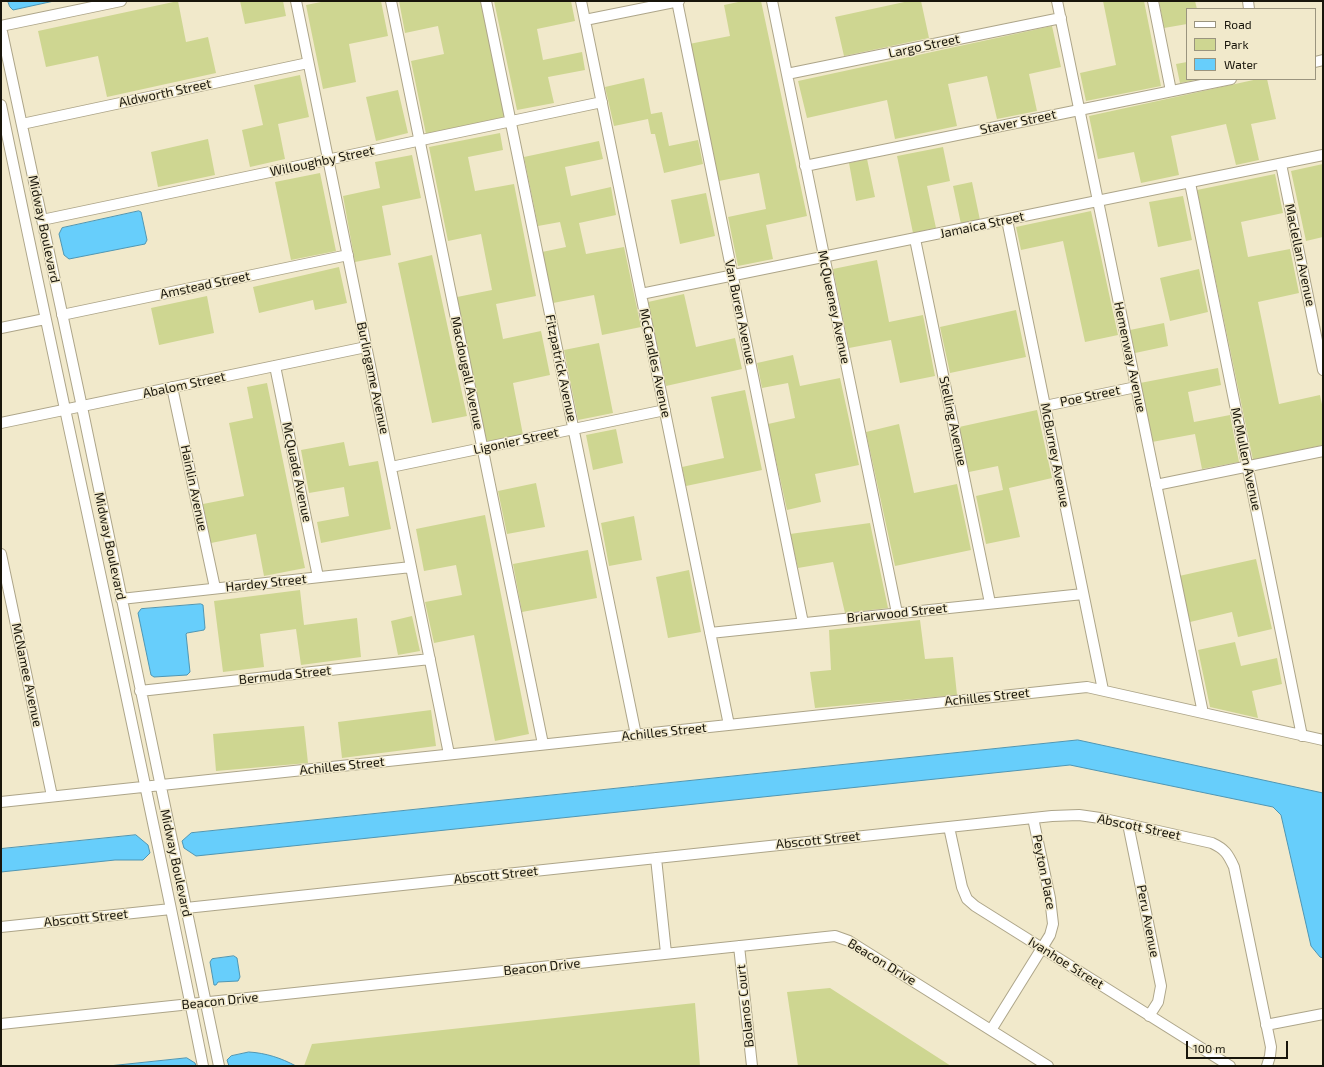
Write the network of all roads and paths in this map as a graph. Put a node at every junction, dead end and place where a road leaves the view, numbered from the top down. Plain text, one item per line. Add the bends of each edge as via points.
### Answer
1 (121, 1) edge
2 (296, 1) edge
3 (391, 1) edge
4 (486, 1) edge
5 (581, 1) edge
6 (677, 1) edge
7 (772, 1) edge
8 (1057, 1) edge
9 (1152, 1) edge
10 (1061, 18) junction
11 (585, 20) junction
12 (1, 26) edge
13 (308, 63) junction
14 (787, 74) junction
15 (1226, 80) edge
16 (1171, 91) junction
17 (602, 102) junction
18 (1, 105) edge
19 (1080, 110) junction
20 (511, 121) junction
21 (22, 124) junction
22 (419, 140) junction
23 (1323, 155) edge
24 (328, 159) junction
25 (1281, 164) junction
26 (805, 166) junction
27 (1190, 183) junction
28 (1098, 201) junction
29 (42, 220) junction
30 (1007, 220) junction
31 (915, 238) junction
32 (348, 256) junction
33 (824, 257) junction
34 (733, 276) junction
35 (641, 294) junction
36 (62, 315) junction
37 (45, 319) junction
38 (1, 328) edge
39 (366, 347) junction
40 (275, 366) junction
41 (1323, 370) edge
42 (1136, 387) junction
43 (172, 388) junction
44 (1045, 406) junction
45 (82, 407) junction
46 (65, 410) junction
47 (665, 410) junction
48 (1, 423) edge
49 (573, 429) junction
50 (482, 448) junction
51 (1323, 451) edge
52 (1247, 466) junction
53 (391, 467) junction
54 (1156, 485) junction
55 (1, 554) edge
56 (411, 568) junction
57 (318, 577) junction
58 (215, 588) junction
59 (1083, 594) junction
60 (121, 599) junction
61 (990, 603) junction
62 (897, 613) junction
63 (803, 623) junction
64 (710, 633) junction
65 (430, 659) junction
66 (1102, 690) junction
67 (140, 691) junction
68 (1203, 713) junction
69 (729, 725) junction
70 (636, 735) junction
71 (1302, 736) junction
72 (1323, 740) edge
73 (543, 744) junction
74 (449, 754) junction
75 (160, 785) junction
76 (146, 786) junction
77 (52, 796) junction
78 (1, 802) edge
79 (1033, 818) junction
80 (1128, 824) junction
81 (949, 826) junction
82 (656, 858) junction
83 (186, 908) junction
84 (170, 909) junction
85 (1, 927) edge
86 (739, 946) junction
87 (1042, 948) junction
88 (666, 953) junction
89 (205, 1002) junction
90 (190, 1004) junction
91 (1323, 1014) edge
92 (1149, 1016) junction
93 (1, 1024) edge
94 (1266, 1026) junction
95 (991, 1030) junction
96 (1037, 1063) edge
97 (203, 1066) edge
98 (219, 1066) edge
99 (752, 1066) edge
100 (1048, 1066) edge
101 (1230, 1066) edge
102 (1267, 1066) edge

1 - 12 street
2 - 13 street, Burlingame Avenue
3 - 22 street, Macdougall Avenue
4 - 20 street, Fitzpatrick Avenue
5 - 11 street, McCandles Avenue
6 - 11 street
6 - 34 street, Van Buren Avenue
7 - 14 street, McQueeney Avenue
8 - 10 street, Hemenway Avenue
9 - 16 street
10 - 14 street, Largo Street
10 - 19 street, Hemenway Avenue
11 - 17 street, McCandles Avenue
12 - 21 street, Midway Boulevard
13 - 21 street, Aldworth Street
13 - 24 street, Burlingame Avenue
14 - 26 street, McQueeney Avenue
15 - 16 street, Staver Street
16 - 19 street, Staver Street
17 - 20 street, Willoughby Street
17 - 35 street, McCandles Avenue
18 - 37 street, Midway Boulevard
19 - 26 street, Staver Street
19 - 28 street, Hemenway Avenue
20 - 22 street, Willoughby Street
20 - 49 street, Fitzpatrick Avenue
21 - 29 street, Midway Boulevard
22 - 24 street, Willoughby Street
22 - 50 street, Macdougall Avenue
23 - 25 street, Jamaica Street
24 - 29 street, Willoughby Street
24 - 32 street, Burlingame Avenue
25 - 27 street, Jamaica Street
25 - 41 street, Maclellan Avenue
26 - 33 street, McQueeney Avenue
27 - 28 street, Jamaica Street
27 - 52 street, McMullen Avenue
28 - 30 street, Jamaica Street
28 - 42 street, Hemenway Avenue
29 - 36 street, Midway Boulevard
30 - 31 street, Jamaica Street
30 - 44 street, McBurney Avenue
31 - 33 street, Jamaica Street
31 - 61 street, Stelling Avenue
32 - 36 street, Amstead Street
32 - 39 street, Burlingame Avenue
33 - 34 street, Jamaica Street
33 - 62 street, McQueeney Avenue
34 - 35 street, Jamaica Street
34 - 63 street, Van Buren Avenue
35 - 47 street, McCandles Avenue
36 - 45 street, Midway Boulevard
37 - 38 street
37 - 46 street, Midway Boulevard
39 - 40 street, Abalom Street
39 - 53 street, Burlingame Avenue
40 - 43 street, Abalom Street
40 - 57 street, McQuade Avenue
42 - 44 street, Poe Street
42 - 54 street, Hemenway Avenue
43 - 45 street, Abalom Street
43 - 58 street, Hainlin Avenue
44 - 59 street, McBurney Avenue
45 - 46 street, Abalom Street
45 - 60 street, Midway Boulevard
46 - 48 street, Abalom Street
46 - 76 street, Midway Boulevard
47 - 49 street, Ligonier Street
47 - 64 street, McCandles Avenue
49 - 50 street, Ligonier Street
49 - 70 street, Fitzpatrick Avenue
50 - 53 street, Ligonier Street
50 - 73 street, Macdougall Avenue
51 - 52 street
52 - 54 street
52 - 71 street, McMullen Avenue
53 - 56 street, Burlingame Avenue
54 - 68 street, Hemenway Avenue
55 - 77 street, McNamee Avenue
56 - 57 street, Hardey Street
56 - 65 street, Burlingame Avenue
57 - 58 street, Hardey Street
58 - 60 street, Hardey Street
59 - 61 street, Briarwood Street
59 - 66 street, McBurney Avenue
60 - 67 street, Midway Boulevard
61 - 62 street, Briarwood Street
62 - 63 street, Briarwood Street
63 - 64 street, Briarwood Street
64 - 69 street, McCandles Avenue
65 - 67 street, Bermuda Street
65 - 74 street, Burlingame Avenue
66 - 68 street, Achilles Street
66 - 69 street, Achilles Street via 1087,687
67 - 75 street, Midway Boulevard
68 - 71 street, Achilles Street
69 - 70 street, Achilles Street
70 - 73 street, Achilles Street
71 - 72 street, Achilles Street
73 - 74 street, Achilles Street
74 - 75 street, Achilles Street
75 - 76 street, Achilles Street
75 - 83 street, Midway Boulevard
76 - 77 street, Achilles Street
76 - 84 street, Midway Boulevard
77 - 78 street, Achilles Street
79 - 80 street, Abscott Street via 1079,815
79 - 81 street, Abscott Street
79 - 87 street, Peyton Place via 1053,924
80 - 92 street, Peru Avenue via 1161,986 1158,1002
80 - 94 street, Abscott Street via 1212,843 1222,848 1229,856 1234,866
81 - 82 street, Abscott Street
81 - 87 street, Ivanhoe Street via 967,899
82 - 83 street, Abscott Street
82 - 88 street
83 - 89 street, Midway Boulevard
84 - 85 street, Abscott Street
84 - 90 street, Midway Boulevard
86 - 88 street, Beacon Drive
86 - 95 street, Beacon Drive via 835,936 848,941
86 - 99 street, Bolanos Court
87 - 92 street, Ivanhoe Street
87 - 95 street, Peyton Place
88 - 89 street, Beacon Drive
89 - 90 street, Beacon Drive
89 - 98 street, Midway Boulevard
90 - 93 street, Beacon Drive
90 - 97 street, Midway Boulevard
91 - 94 street
92 - 101 street, Ivanhoe Street
94 - 102 street, Abscott Street via 1270,1047
95 - 96 street, Beacon Drive
96 - 100 street, Beacon Drive

